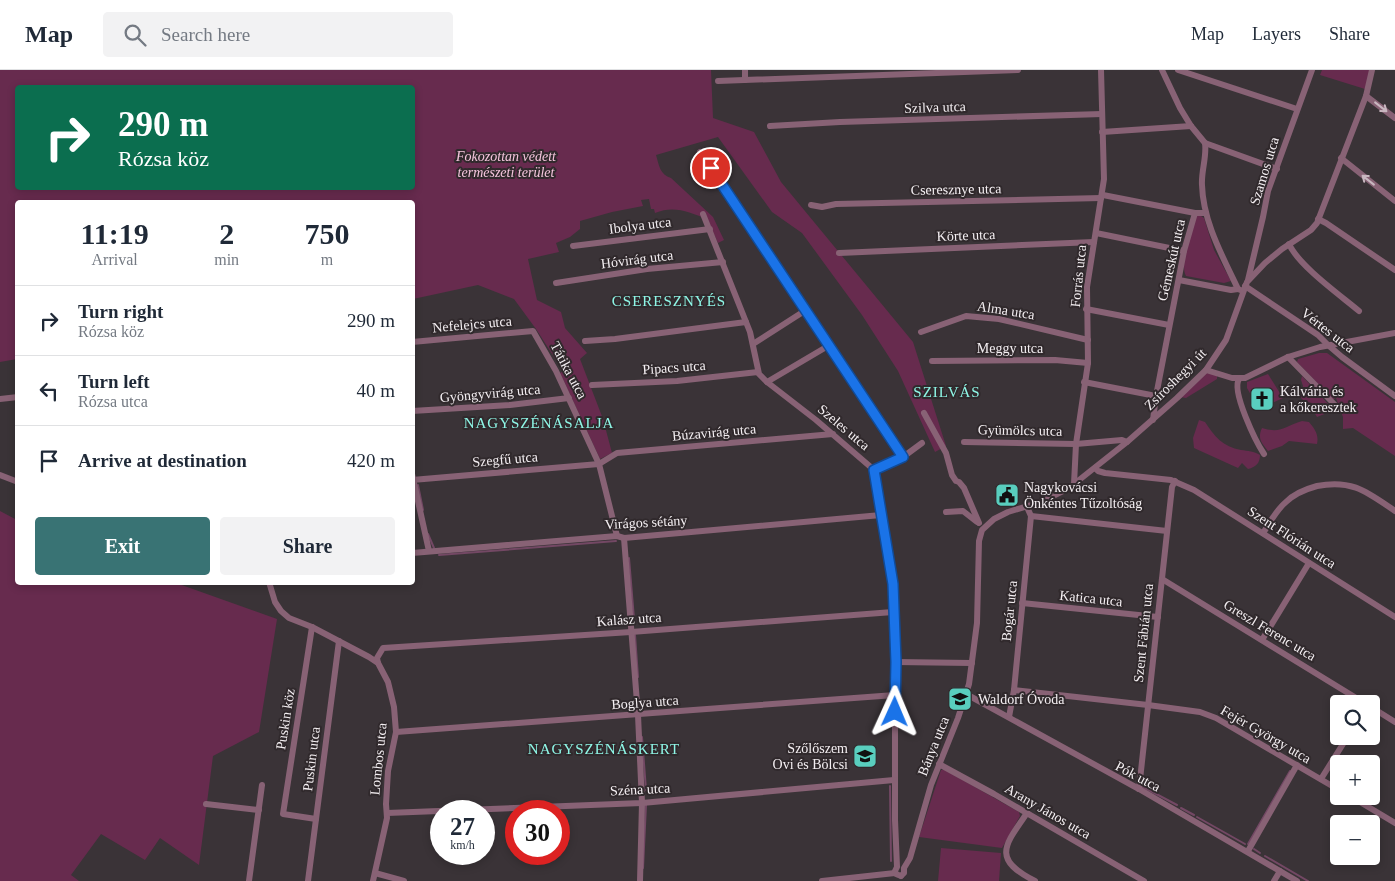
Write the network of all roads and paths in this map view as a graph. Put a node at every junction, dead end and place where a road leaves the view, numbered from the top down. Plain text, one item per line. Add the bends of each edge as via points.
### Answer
1 (744, 70) edge
2 (1018, 70) edge
3 (1101, 70) edge
4 (1162, 70) edge
5 (1178, 70) edge
6 (1312, 70) edge
7 (1372, 70) edge
8 (951, 71) edge
9 (745, 80) junction
10 (718, 81) dead end
11 (1366, 96) junction
12 (1297, 109) junction
13 (1102, 114) junction
14 (1395, 118) edge
15 (770, 126) dead end
16 (1191, 126) junction
17 (1102, 132) junction
18 (1205, 143) junction
19 (700, 152) dead end
20 (1341, 158) junction
21 (1276, 169) junction
22 (1102, 196) junction
23 (1395, 201) edge
24 (811, 205) dead end
25 (1195, 213) junction
26 (1206, 213) junction
27 (703, 214) dead end
28 (1318, 219) junction
29 (710, 229) junction
30 (1096, 233) junction
31 (1094, 242) junction
32 (1289, 244) junction
33 (573, 246) dead end
34 (1184, 251) junction
35 (839, 253) dead end
36 (722, 262) junction
37 (1395, 270) edge
38 (1179, 280) junction
39 (556, 283) dead end
40 (1243, 287) junction
41 (1086, 309) junction
42 (806, 310) junction
43 (1359, 311) dead end
44 (746, 322) junction
45 (1169, 325) junction
46 (534, 330) joint
47 (921, 332) dead end
48 (1395, 334) edge
49 (585, 340) dead end
50 (1088, 340) junction
51 (415, 342) edge
52 (753, 344) junction
53 (1328, 345) junction
54 (828, 346) junction
55 (1288, 357) junction
56 (932, 361) dead end
57 (1088, 364) junction
58 (1206, 370) junction
59 (758, 372) junction
60 (1237, 379) junction
61 (767, 382) junction
62 (1084, 382) junction
63 (592, 385) dead end
64 (1156, 396) junction
65 (1395, 396) edge
66 (15, 397) edge
67 (570, 398) junction
68 (0, 399) edge
69 (1336, 406) dead end
70 (415, 412) edge
71 (924, 414) dead end
72 (1153, 420) junction
73 (833, 434) junction
74 (964, 442) dead end
75 (1128, 442) junction
76 (922, 443) dead end
77 (1076, 444) junction
78 (1264, 454) dead end
79 (903, 457) junction
80 (599, 464) junction
81 (1095, 468) junction
82 (874, 470) junction
83 (0, 475) edge
84 (415, 478) edge
85 (15, 481) edge
86 (1175, 481) junction
87 (1074, 484) junction
88 (415, 487) edge
89 (1027, 507) junction
90 (1395, 511) edge
91 (946, 512) dead end
92 (880, 515) junction
93 (1031, 516) junction
94 (978, 523) junction
95 (1167, 531) junction
96 (981, 532) junction
97 (1263, 533) junction
98 (620, 537) junction
99 (429, 551) junction
100 (415, 553) edge
101 (1309, 563) junction
102 (1162, 579) junction
103 (270, 585) edge
104 (1022, 603) junction
105 (893, 612) junction
106 (1158, 617) junction
107 (1395, 617) edge
108 (312, 627) junction
109 (631, 632) junction
110 (1262, 640) junction
111 (339, 641) junction
112 (896, 662) junction
113 (378, 663) junction
114 (972, 663) junction
115 (1014, 690) junction
116 (966, 694) junction
117 (895, 695) junction
118 (1351, 695) edge
119 (1148, 705) junction
120 (1380, 713) edge
121 (638, 715) junction
122 (1009, 717) junction
123 (1395, 722) edge
124 (396, 732) junction
125 (1342, 745) edge
126 (939, 764) junction
127 (1297, 765) junction
128 (1321, 779) junction
129 (894, 780) junction
130 (1330, 784) edge
131 (262, 785) dead end
132 (1139, 789) junction
133 (642, 803) junction
134 (206, 804) dead end
135 (1365, 805) edge
136 (259, 810) junction
137 (387, 813) junction
138 (1027, 813) junction
139 (316, 818) junction
140 (1395, 823) edge
141 (1248, 851) junction
142 (1280, 871) junction
143 (375, 873) junction
144 (900, 873) edge
145 (249, 881) edge
146 (308, 881) edge
147 (373, 881) edge
148 (404, 881) edge
149 (640, 881) edge
150 (822, 881) edge
151 (1034, 881) edge
152 (1144, 881) edge
153 (1274, 881) edge
154 (1297, 881) edge

1 - 9 street
2 - 8 street
3 - 13 street, Forrás utca
4 - 16 street
5 - 12 street
6 - 12 street, Szamos utca
7 - 11 street, Zsíroshegyi út
8 - 9 street
9 - 10 street
11 -> 14 street
11 - 20 street, Zsíroshegyi út
12 - 21 street, Szamos utca
13 - 15 street, Szilva utca
13 - 17 street, Forrás utca
16 - 17 street
16 - 18 street
17 - 22 street, Forrás utca
18 - 21 street
18 - 26 street, Gémeskút utca via 1202,185
19 - 42 street
23 -> 20 street
20 - 28 street, Zsíroshegyi út
21 - 40 street, Szamos utca
22 - 24 street, Cseresznye utca
22 - 25 street, Cseresznye utca
22 - 30 street, Forrás utca
25 - 26 street, Gémeskút utca
25 - 34 street, Gémeskút utca
26 - 40 street via 1216,240
27 - 29 street
28 - 32 street, Zsíroshegyi út via 1311,230
28 - 37 street
29 - 33 street, Ibolya utca
29 - 36 street
30 - 31 street, Forrás utca
30 - 34 street
31 - 35 street, Körte utca
31 - 41 street, Forrás utca
32 - 40 street, Zsíroshegyi út
32 - 43 street via 1303,263
34 - 38 street, Gémeskút utca
36 - 39 street, Hóvirág utca
36 - 44 street
38 - 40 street via 1231,290
38 - 45 street, Gémeskút utca
40 - 53 street, Vértes utca via 1318,335
40 - 58 street, Zsíroshegyi út via 1228,337
41 - 45 street
41 - 50 street, Forrás utca
42 - 52 street
42 - 54 street
44 - 49 street
44 - 52 street
45 - 64 street, Gémeskút utca
46 - 51 street, Nefelejcs utca
46 - 67 street, Tátika utca
47 - 50 street, Alma utca via 966,316 999,319
48 - 53 street
50 - 57 street, Forrás utca
52 - 59 street
53 - 55 street
53 - 65 street, Vértes utca
54 - 61 street
54 - 79 street
55 - 60 street via 1248,377
55 - 69 street
56 - 57 street, Meggy utca via 1054,360
57 - 62 street, Forrás utca
58 - 60 street
58 - 72 street, Zsíroshegyi út
59 - 61 street, Szeles utca
59 - 63 street, Pipacs utca via 677,381
60 - 78 street via 1239,396 1256,442
61 - 73 street, Szeles utca
62 - 64 street
62 - 77 street, Forrás utca
64 - 72 street, Gémeskút utca
66 - 68 street
67 - 70 street, Gyöngyvirág utca
67 - 80 street, Tátika utca
71 - 94 street via 946,453 952,475 964,488
72 - 75 street, Zsíroshegyi út
73 - 80 street, Búzavirág utca via 617,453
73 - 82 street, Szeles utca
74 - 77 street, Gyümölcs utca
75 - 77 street, Gyümölcs utca
75 - 81 street, Zsíroshegyi út
76 - 79 street
77 - 87 street, Forrás utca
79 - 82 street
80 - 84 street, Szegfű utca
80 - 98 street, Tátika utca
81 - 86 street, Szent Flórián utca via 1105,473
81 - 87 street, Zsíroshegyi út
82 - 92 street, Szeles utca
83 - 85 street
86 - 95 street, Szent Fábián utca
86 - 97 street, Szent Flórián utca
87 - 89 street, Zsíroshegyi út
88 - 99 street
89 - 93 street, Bogár utca
89 - 96 street, Zsíroshegyi út via 1000,516
90 - 97 street via 1355,487 1342,483 1328,484 1296,494
91 - 94 street via 963,511
92 - 98 street, Virágos sétány
92 - 105 street, Szeles utca via 893,582
93 - 95 street
93 - 104 street, Bogár utca
94 - 96 street
95 - 102 street, Szent Fábián utca
96 - 114 street, Bánya utca
97 - 101 street, Szent Flórián utca
98 - 99 street, Virágos sétány
98 - 109 street, Tátika utca
99 - 100 street, Virágos sétány
101 - 107 street, Szent Flórián utca
101 - 110 street
102 - 106 street, Szent Fábián utca
102 - 110 street, Greszl Ferenc utca
103 - 108 street via 275,602 289,618
104 - 106 street, Katica utca
104 - 115 street, Bogár utca
105 - 109 street, Kalász utca
105 - 112 street, Szeles utca
106 - 119 street, Szent Fábián utca
108 - 111 street
108 - 139 street, Puskin köz via 283,814
109 - 113 street, Kalász utca via 383,648 377,658
109 - 121 street, Tátika utca
110 - 118 street, Greszl Ferenc utca
111 - 113 street
111 - 139 street, Puskin utca
112 - 114 street
112 - 117 street, Szeles utca
113 - 124 street, Lombos utca via 388,682
114 - 116 street, Bánya utca
115 - 119 street, Fejér György utca
115 - 122 street, Bogár utca
116 - 122 street, Pók utca
116 - 126 street, Bánya utca
117 - 121 street, Boglya utca
117 - 129 street, Szeles utca
119 - 127 street, Fejér György utca via 1200,712 1216,718
119 - 132 street, Szent Fábián utca
120 - 123 street
121 - 124 street, Boglya utca
121 - 133 street, Tátika utca
122 - 132 street, Pók utca
124 - 137 street, Lombos utca via 388,771
125 - 128 street
126 - 138 street, Arany János utca
126 - 144 street, Bánya utca via 910,858
127 - 128 street, Fejér György utca
127 - 141 street
128 - 130 street, Fejér György utca
129 - 133 street, Széna utca
129 - 144 street, Szeles utca via 896,856
131 - 136 street
132 - 141 street, Pók utca
133 - 137 street, Széna utca
133 - 149 street, Tátika utca
134 - 136 street
135 - 140 street
136 - 145 street
137 - 143 street, Lombos utca
138 - 151 street via 1006,845 1006,855 1011,866
138 - 152 street, Arany János utca
139 - 146 street, Puskin utca
141 - 142 street, Pók utca
142 - 153 street
142 - 154 street, Pók utca
143 - 147 street, Lombos utca
143 - 148 street
144 - 150 street

